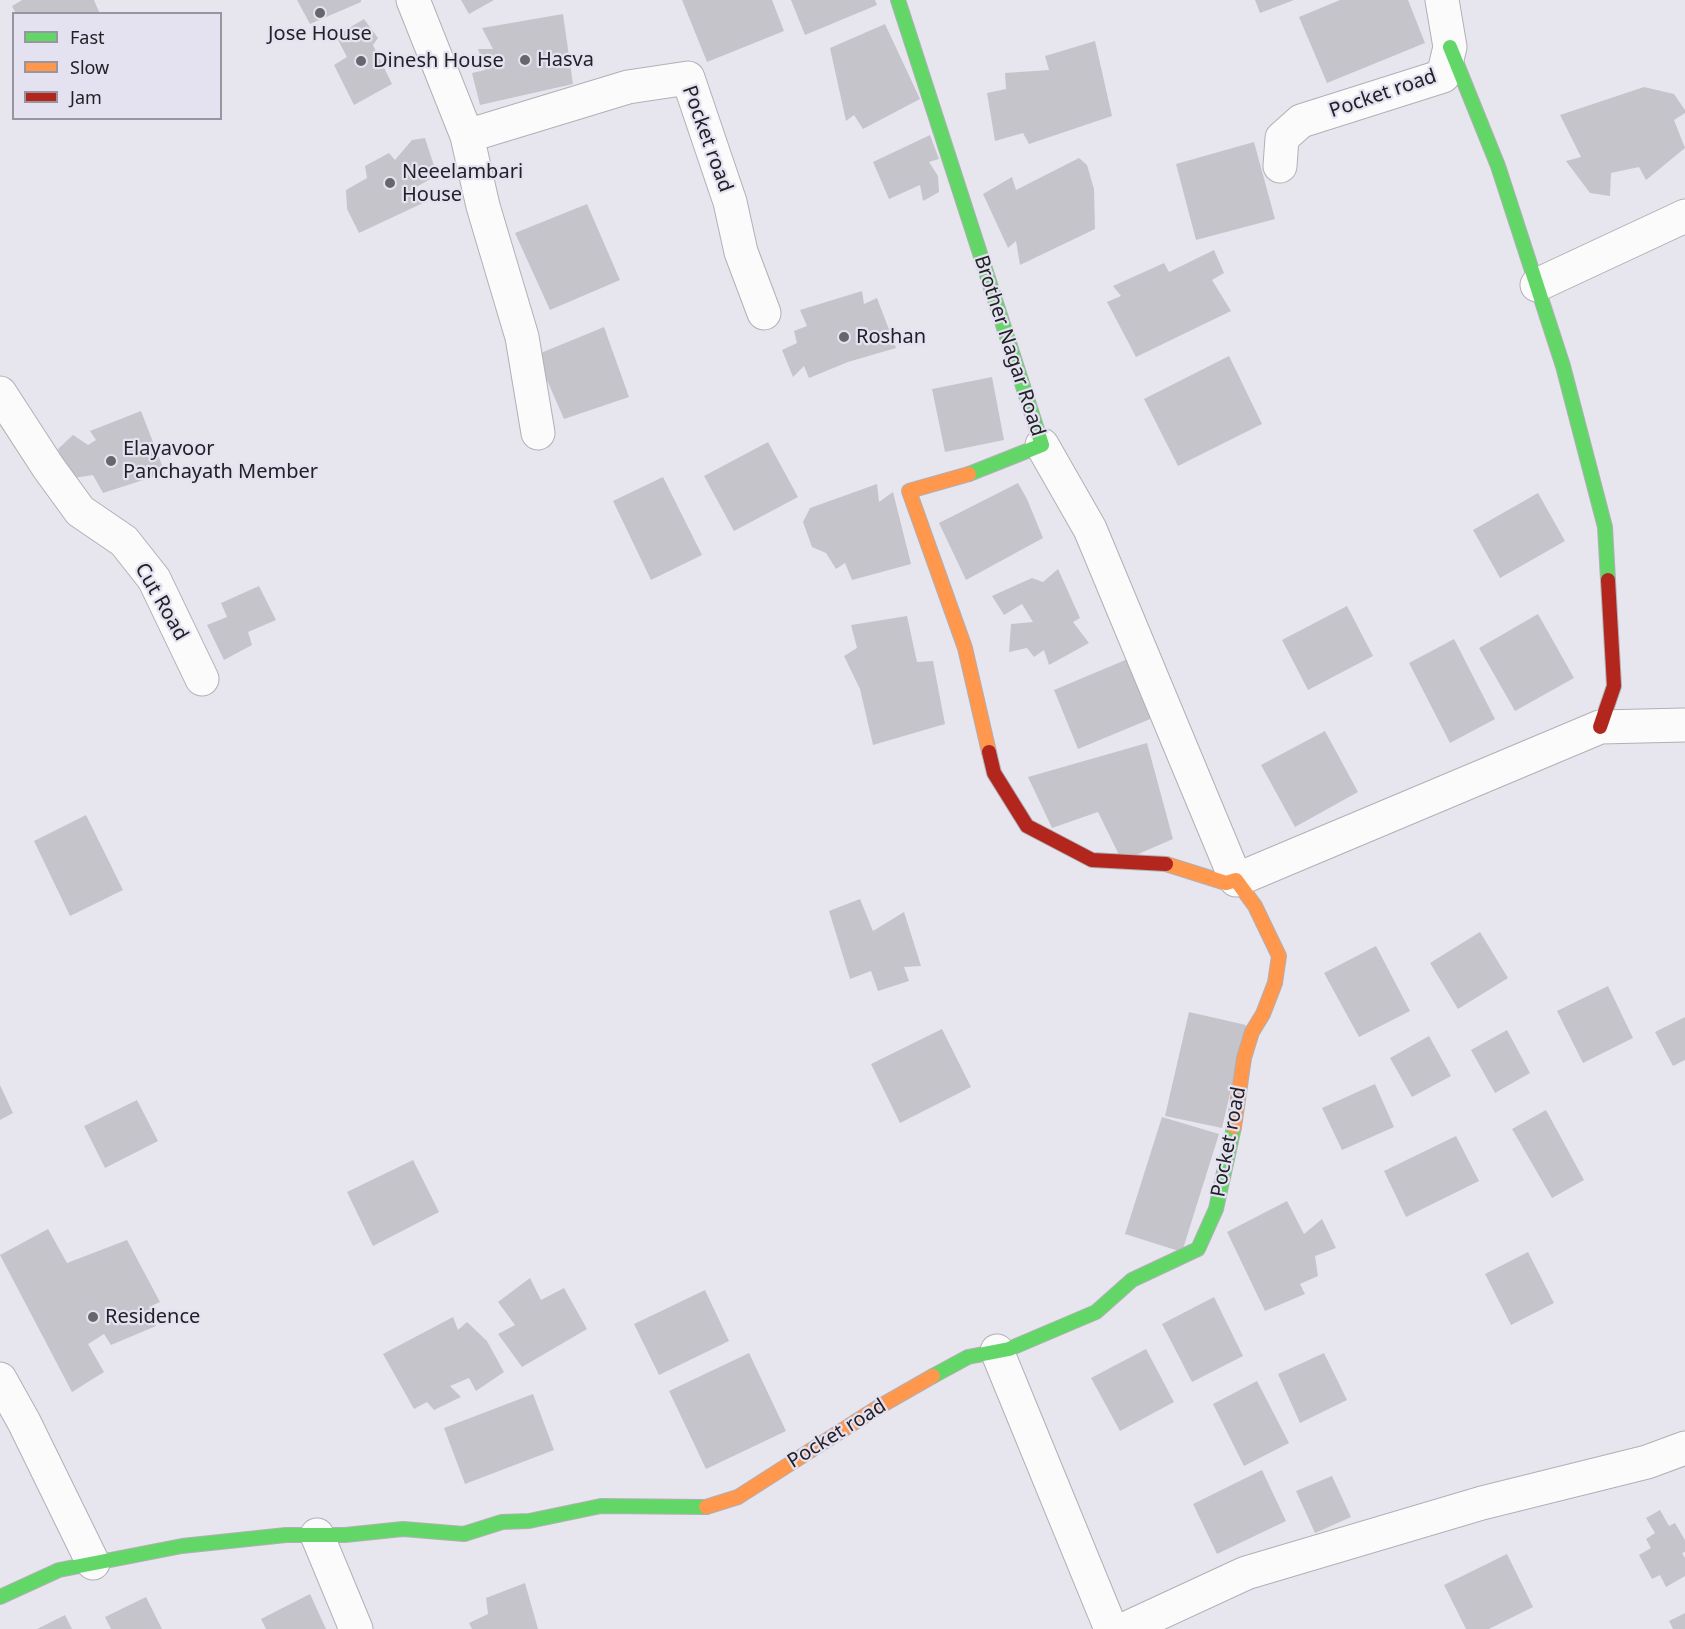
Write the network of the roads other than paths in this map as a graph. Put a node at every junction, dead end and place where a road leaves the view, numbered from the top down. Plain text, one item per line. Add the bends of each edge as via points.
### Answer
1 (413, 0) edge
2 (898, 0) edge
3 (1442, 0) edge
4 (1450, 47) junction
5 (467, 136) junction
6 (1280, 166) dead end
7 (1685, 216) edge
8 (1537, 285) junction
9 (764, 314) dead end
10 (0, 393) edge
11 (538, 433) dead end
12 (1042, 445) junction
13 (202, 679) dead end
14 (1685, 725) edge
15 (1600, 727) junction
16 (1236, 880) junction
17 (998, 1351) junction
18 (0, 1379) edge
19 (1685, 1448) edge
20 (317, 1535) junction
21 (93, 1563) junction
22 (0, 1597) edge
23 (356, 1629) edge
24 (1111, 1629) edge
25 (1125, 1629) edge

1 - 5 street
2 - 12 street, Brother Nagar Road
3 - 4 street, Pocket road
4 - 6 street, Pocket road via 1443,76 1301,121 1282,138
4 - 8 street via 1498,166
5 - 9 street, Pocket road via 628,87 688,78
5 - 11 street via 483,206 522,337
7 - 8 street
8 - 15 street via 1563,366 1605,527 1614,686
10 - 13 street, Cut Road via 80,511 124,541 154,579
12 - 16 street via 1090,529
12 - 16 street, Brother Nagar Road via 975,473 909,491 964,648 994,773 1027,826 1092,860 1163,863 1226,883
14 - 15 street
15 - 16 street
16 - 17 street, Pocket road via 1255,906 1279,956 1275,983 1244,1058 1233,1136 1216,1209 1198,1249 1132,1280 1096,1312
17 - 20 street, Pocket road via 968,1357 878,1408 738,1497 710,1507 601,1506 529,1521 502,1522 464,1534 403,1529
17 - 24 street
18 - 21 street
19 - 25 street via 1647,1462 1482,1503 1246,1573
20 - 21 street via 182,1545
20 - 23 street
21 - 22 street via 59,1570

